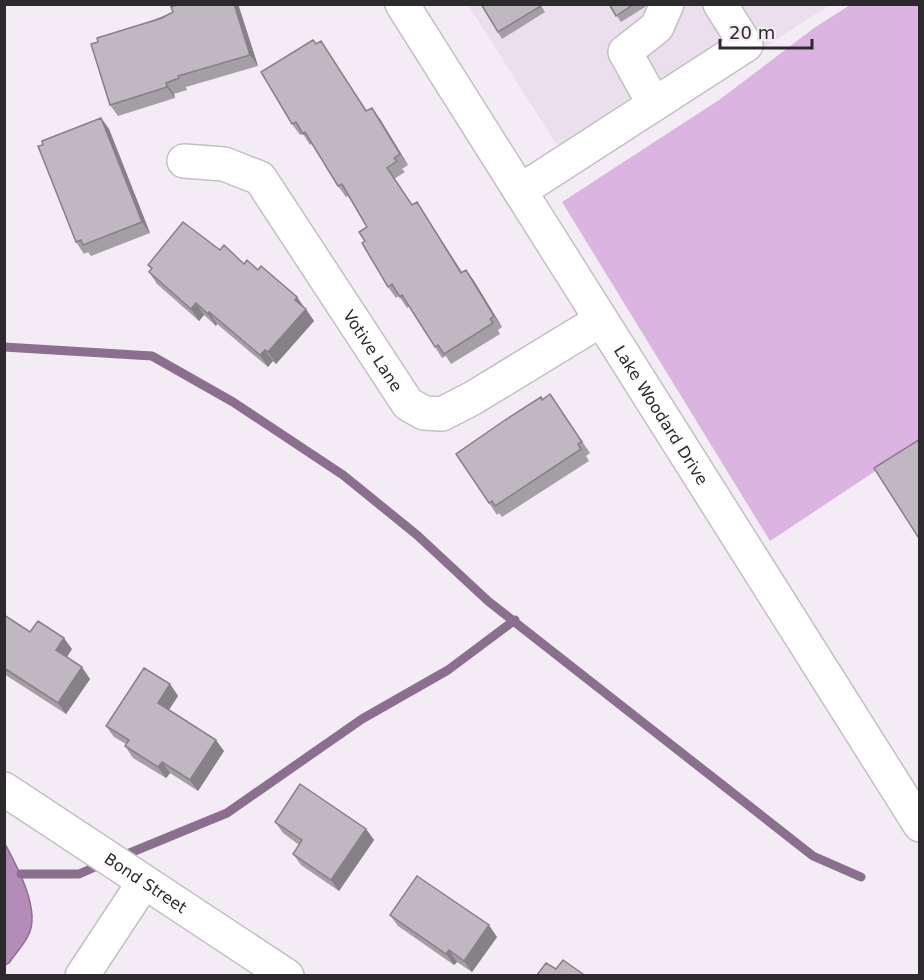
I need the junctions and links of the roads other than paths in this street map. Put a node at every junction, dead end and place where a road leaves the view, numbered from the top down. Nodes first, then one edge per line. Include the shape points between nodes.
1 (402, 4) edge
2 (667, 4) edge
3 (720, 4) edge
4 (654, 104) junction
5 (184, 161) dead end
6 (520, 191) junction
7 (602, 320) junction
8 (4, 789) edge
9 (920, 825) edge
10 (144, 882) junction
11 (82, 975) edge
12 (287, 975) edge

1 - 6 street, Lake Woodard Drive
2 - 4 street via 657,27 625,52
3 - 4 street via 746,45
4 - 6 street
5 - 7 street, Votive Lane via 224,164 260,178 408,404 424,413 442,414 473,398
6 - 7 street, Lake Woodard Drive
7 - 9 street, Lake Woodard Drive
8 - 10 street, Bond Street
10 - 11 street
10 - 12 street, Bond Street

